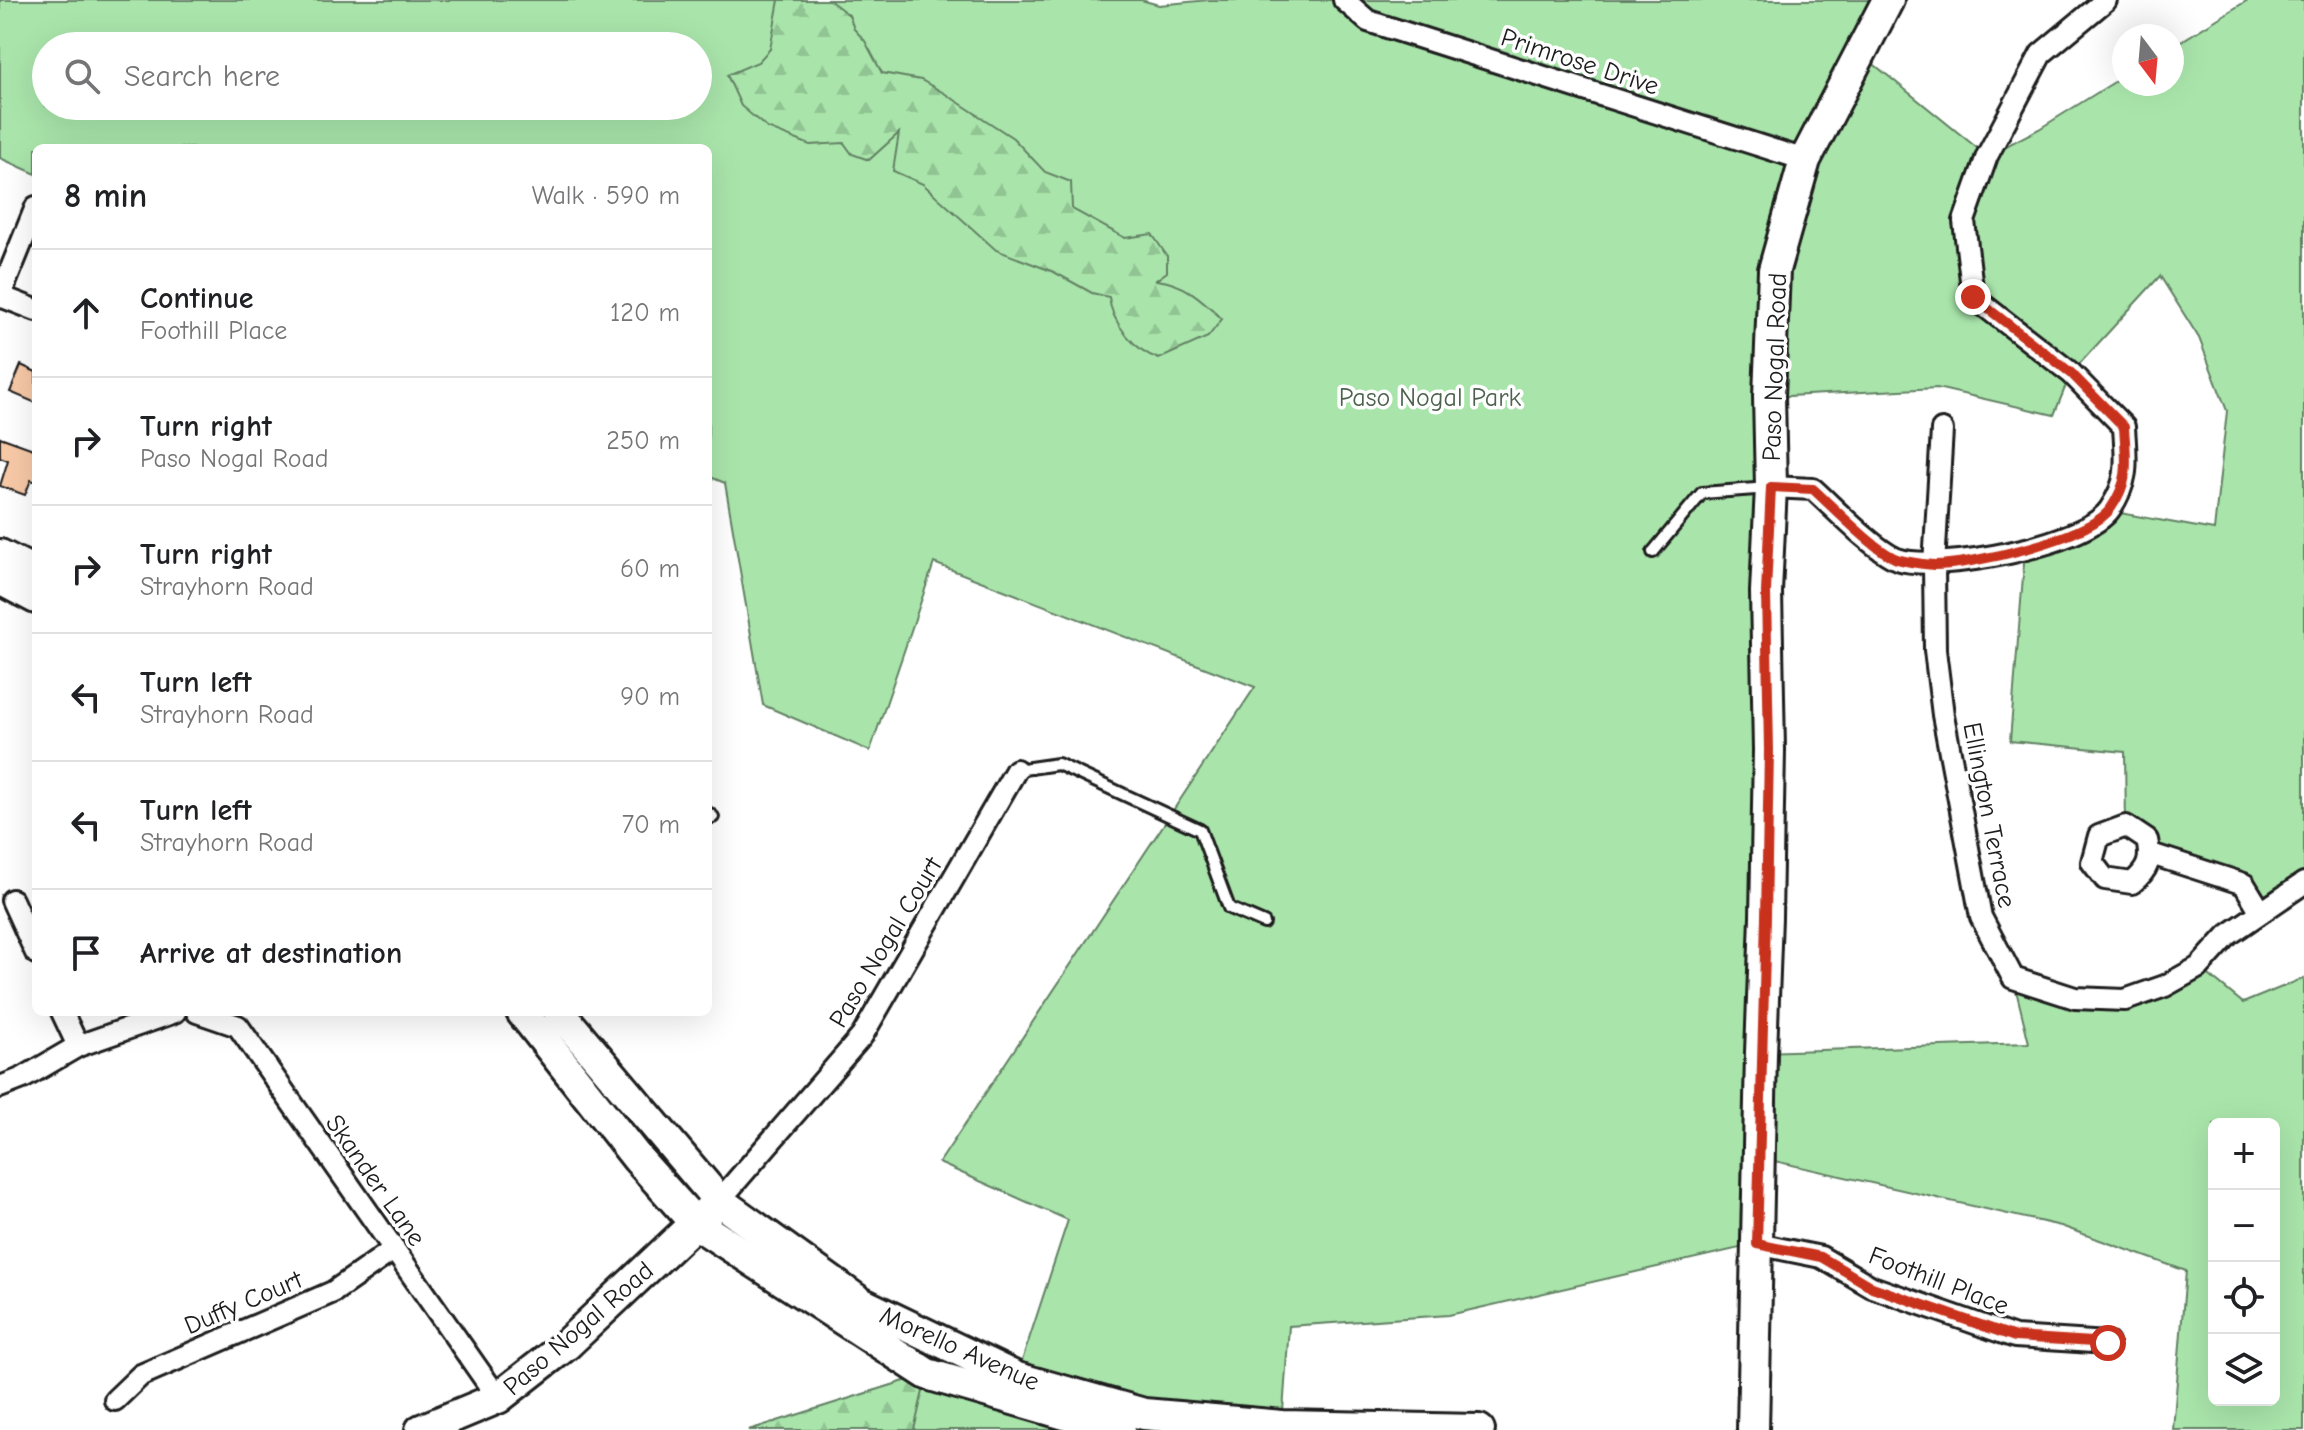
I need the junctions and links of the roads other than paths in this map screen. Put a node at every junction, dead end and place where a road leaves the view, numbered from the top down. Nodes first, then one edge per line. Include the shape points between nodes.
1 (1344, 0) edge
2 (1888, 0) edge
3 (2106, 0) edge
4 (1805, 160) junction
5 (32, 217) edge
6 (0, 296) edge
7 (32, 308) edge
8 (1942, 430) dead end
9 (1771, 487) junction
10 (1653, 552) dead end
11 (0, 555) edge
12 (1934, 565) junction
13 (32, 571) edge
14 (0, 579) edge
15 (32, 596) edge
16 (1016, 770) joint
17 (2151, 854) dead end
18 (2304, 883) edge
19 (12, 900) dead end
20 (2261, 912) junction
21 (1264, 923) dead end
22 (32, 944) edge
23 (64, 1016) edge
24 (164, 1016) edge
25 (209, 1016) edge
26 (525, 1016) edge
27 (562, 1016) edge
28 (78, 1046) junction
29 (0, 1087) edge
30 (719, 1201) junction
31 (695, 1223) junction
32 (1757, 1244) junction
33 (393, 1250) junction
34 (2108, 1343) dead end
35 (498, 1398) junction
36 (115, 1400) dead end
37 (421, 1430) edge
38 (1120, 1430) edge
39 (1479, 1430) edge
40 (1753, 1430) edge

1 - 4 street, Primrose Drive via 1368,21
2 - 4 street, Paso Nogal Road
3 - 12 street via 2041,54 1987,156 1964,221 1973,297 2071,373 2124,427 2127,474 2109,511 2084,528 2025,551
4 - 9 street, Paso Nogal Road via 1774,270
5 - 6 street
6 - 7 street
8 - 12 street, Ellington Terrace
9 - 10 lane via 1702,493
9 - 12 street via 1813,489 1896,558
9 - 32 street, Paso Nogal Road
11 - 13 street
12 - 20 street, Ellington Terrace via 1935,650 1943,715 1981,917 2013,978 2075,998 2125,1000 2199,967 2228,935
14 - 15 street
16 - 21 lane via 1058,764 1200,830 1229,908
16 - 30 street, Paso Nogal Court via 862,1036
17 - 20 street via 2244,884
18 - 20 street, Ellington Terrace
19 - 22 street
23 - 28 street
24 - 28 street
25 - 33 street, Skander Lane via 238,1026
26 - 31 street, Morello Avenue
27 - 30 street, Morello Avenue
28 - 29 street
30 - 31 street, Paso Nogal Road
30 - 39 street, Morello Avenue via 861,1303 1017,1378 1144,1414 1282,1426
31 - 35 street, Paso Nogal Road via 566,1345
31 - 38 street, Morello Avenue via 927,1374
32 - 34 street, Foothill Place via 1821,1257 1872,1287 2015,1337
32 - 40 street, Paso Nogal Road
33 - 35 street, Skander Lane
33 - 36 street, Duffy Court via 333,1292 141,1375
35 - 37 street, Paso Nogal Road

